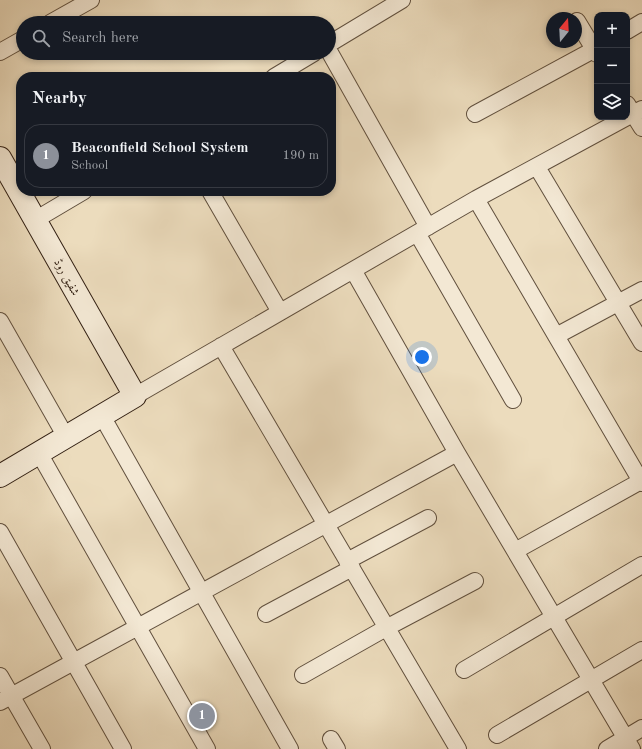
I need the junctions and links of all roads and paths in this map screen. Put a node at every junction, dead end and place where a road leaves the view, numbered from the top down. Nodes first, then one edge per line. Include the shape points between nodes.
1 (91, 0) edge
2 (402, 0) edge
3 (62, 16) edge
4 (642, 22) edge
5 (582, 28) edge
6 (630, 29) edge
7 (336, 40) edge
8 (16, 42) edge
9 (594, 48) edge
10 (0, 52) edge
11 (594, 52) edge
12 (302, 60) edge
13 (334, 60) edge
14 (282, 72) edge
15 (634, 109) edge
16 (475, 114) dead end
17 (642, 128) edge
18 (0, 158) edge
19 (537, 167) junction
20 (16, 186) edge
21 (21, 196) edge
22 (76, 196) edge
23 (213, 196) edge
24 (476, 199) junction
25 (35, 220) junction
26 (423, 230) junction
27 (353, 270) junction
28 (642, 290) edge
29 (618, 303) junction
30 (280, 312) junction
31 (0, 321) edge
32 (556, 336) junction
33 (642, 343) edge
34 (221, 346) junction
35 (135, 396) junction
36 (513, 400) dead end
37 (102, 416) junction
38 (66, 437) junction
39 (39, 453) junction
40 (457, 453) junction
41 (1, 474) edge
42 (642, 482) edge
43 (428, 518) dead end
44 (326, 524) junction
45 (0, 532) edge
46 (515, 551) junction
47 (350, 564) junction
48 (642, 565) edge
49 (475, 581) dead end
50 (201, 592) junction
51 (266, 614) dead end
52 (554, 617) junction
53 (138, 627) junction
54 (386, 628) junction
55 (642, 650) edge
56 (74, 662) junction
57 (464, 670) dead end
58 (303, 675) dead end
59 (0, 676) edge
60 (591, 679) junction
61 (6, 699) edge
62 (642, 728) edge
63 (497, 735) dead end
64 (629, 743) edge
65 (42, 749) edge
66 (123, 749) edge
67 (207, 749) edge
68 (290, 749) edge
69 (458, 749) edge
70 (607, 749) edge

1 - 3 street
2 - 7 street
4 - 6 street
5 - 9 street
8 - 10 street
11 - 16 street
12 - 14 street
13 - 26 street
15 - 17 street
15 - 19 street
18 - 20 street, شفیق روڈ
19 - 24 street
19 - 29 street
21 - 25 street, شفیق روڈ
22 - 25 street
23 - 30 street
24 - 26 street
24 - 32 street
25 - 35 street, شفیق روڈ
26 - 27 street
26 - 36 street
27 - 30 street
27 - 40 street
28 - 29 street
29 - 32 street
29 - 33 street
30 - 34 street
31 - 38 street
32 - 42 street
34 - 35 street
34 - 44 street
35 - 37 street
37 - 38 street
37 - 50 street
38 - 39 street
39 - 41 street
39 - 53 street
40 - 44 street
40 - 46 street
42 - 46 street
43 - 47 street
44 - 47 street
44 - 50 street
45 - 56 street
46 - 52 street
47 - 51 street
47 - 54 street
48 - 52 street
49 - 54 street
50 - 53 street
50 - 68 street
52 - 57 street
52 - 60 street
53 - 56 street
53 - 67 street
54 - 58 street
54 - 69 street
55 - 60 street
56 - 61 street
56 - 66 street
59 - 61 street
60 - 63 street
60 - 64 street
61 - 65 street
62 - 64 street
64 - 70 street

